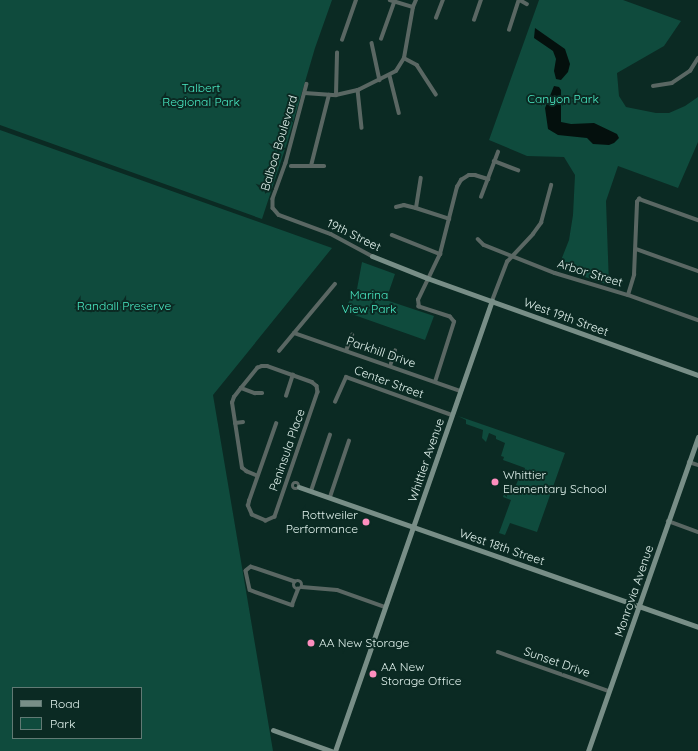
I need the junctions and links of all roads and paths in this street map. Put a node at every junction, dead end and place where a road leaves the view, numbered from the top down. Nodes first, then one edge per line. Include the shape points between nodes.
1 (356, 0) edge
2 (393, 0) edge
3 (416, 0) edge
4 (443, 0) edge
5 (481, 0) edge
6 (520, 0) edge
7 (527, 4) dead end
8 (413, 7) junction
9 (436, 18) dead end
10 (474, 20) dead end
11 (509, 30) dead end
12 (381, 39) dead end
13 (342, 40) dead end
14 (372, 43) dead end
15 (337, 53) dead end
16 (404, 58) junction
17 (698, 58) edge
18 (390, 76) junction
19 (380, 80) junction
20 (307, 84) dead end
21 (653, 86) dead end
22 (358, 90) junction
23 (305, 93) junction
24 (436, 94) dead end
25 (336, 95) junction
26 (329, 96) junction
27 (399, 113) dead end
28 (362, 128) dead end
29 (498, 152) dead end
30 (494, 161) junction
31 (291, 166) dead end
32 (312, 166) junction
33 (324, 166) dead end
34 (518, 170) dead end
35 (421, 178) dead end
36 (488, 179) junction
37 (551, 185) dead end
38 (481, 197) dead end
39 (396, 207) dead end
40 (273, 208) joint
41 (416, 208) junction
42 (449, 219) junction
43 (698, 220) edge
44 (392, 235) dead end
45 (478, 239) dead end
46 (636, 249) junction
47 (440, 254) junction
48 (512, 255) junction
49 (372, 256) joint
50 (698, 271) edge
51 (427, 278) junction
52 (335, 284) dead end
53 (628, 295) junction
54 (492, 301) junction
55 (698, 320) edge
56 (294, 333) junction
57 (352, 335) dead end
58 (279, 351) dead end
59 (346, 351) junction
60 (395, 351) dead end
61 (390, 366) junction
62 (293, 375) junction
63 (698, 375) edge
64 (435, 382) junction
65 (241, 388) junction
66 (461, 391) junction
67 (262, 393) dead end
68 (286, 396) dead end
69 (335, 402) dead end
70 (452, 415) junction
71 (243, 422) dead end
72 (235, 423) junction
73 (276, 424) dead end
74 (330, 435) dead end
75 (698, 437) edge
76 (349, 441) dead end
77 (689, 462) junction
78 (698, 465) edge
79 (257, 476) junction
80 (288, 479) junction
81 (285, 486) junction
82 (296, 486) junction
83 (311, 491) junction
84 (330, 498) junction
85 (668, 521) junction
86 (413, 526) junction
87 (698, 532) edge
88 (294, 582) junction
89 (302, 587) junction
90 (298, 589) junction
91 (385, 606) junction
92 (638, 606) junction
93 (698, 627) edge
94 (498, 652) dead end
95 (609, 691) junction
96 (273, 730) dead end
97 (331, 751) edge
98 (335, 751) edge
99 (588, 751) edge

1 - 13 street
2 - 8 street
2 - 12 street
3 - 8 street
4 - 9 street
5 - 10 street
6 - 7 street
6 - 11 street
8 - 16 street
14 - 19 street
15 - 25 street
16 - 18 street via 400,68
16 - 24 street via 417,65
17 - 21 street via 690,71 672,83
18 - 19 street
18 - 27 street
19 - 22 street
20 - 23 street, Balboa Boulevard
22 - 25 street
22 - 28 street
23 - 26 street
23 - 40 street, Balboa Boulevard via 286,163 274,194
25 - 26 street
26 - 32 street
29 - 30 street
30 - 34 street
30 - 36 street
31 - 32 street
32 - 33 street
35 - 41 street
36 - 38 street
36 - 42 street via 469,175 461,180
37 - 48 street, Whittier Avenue via 541,223
39 - 41 street
40 - 49 street, 19th Street via 279,215 331,234
41 - 42 street
42 - 47 street
43 - 46 street via 641,200 636,202
44 - 47 street
45 - 48 street, Arbor Street via 484,245
46 - 50 street
46 - 53 street via 634,275
47 - 51 street
48 - 53 street, Arbor Street via 555,273
48 - 54 street, Whittier Avenue via 503,270
49 - 51 street, 19th Street
51 - 54 street, West 19th Street
51 - 64 street via 418,300 420,307 450,317 454,322
52 - 56 street
53 - 55 street, Arbor Street
54 - 63 street, West 19th Street
54 - 66 street, Whittier Avenue
56 - 58 street
56 - 59 street, Parkhill Drive
57 - 59 street
59 - 61 street, Parkhill Drive
60 - 61 street
61 - 64 street, Parkhill Drive
62 - 65 street via 262,366 257,368
62 - 68 street
62 - 80 street, Peninsula Place via 312,382 317,386 318,392
64 - 66 street, Parkhill Drive
65 - 67 street
65 - 72 street via 232,400
66 - 70 street, Whittier Avenue
69 - 70 street, Center Street via 346,377
70 - 86 street, Whittier Avenue
71 - 72 street
72 - 79 street via 242,468
73 - 79 street
74 - 83 street
75 - 77 street, Monrovia Avenue
76 - 84 street
77 - 78 street
77 - 85 street, Monrovia Avenue
79 - 81 street, Peninsula Place via 249,501 250,511 260,520 272,520
80 - 81 street, Peninsula Place
80 - 82 street, West 18th Street
81 - 82 street, West 18th Street
82 - 83 street, West 18th Street
83 - 84 street, West 18th Street
84 - 86 street, West 18th Street
85 - 87 street
85 - 92 street, Monrovia Avenue
86 - 91 street, Whittier Avenue
86 - 92 street, West 18th Street
88 - 89 street via 300,582
88 - 90 street via 294,587
88 - 90 street via 251,567 246,571 250,590 292,605
89 - 90 street
89 - 91 street via 337,590
91 - 98 street, Whittier Avenue
92 - 93 street, West 18th Street
92 - 95 street, Monrovia Avenue
94 - 95 street, Sunset Drive
95 - 99 street, Monrovia Avenue
96 - 97 street

